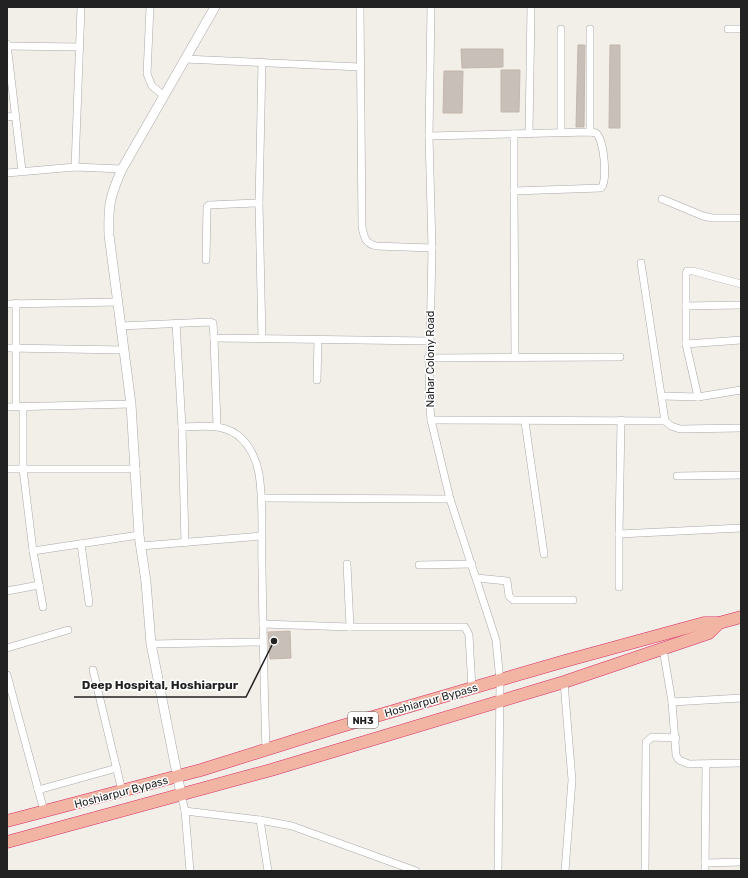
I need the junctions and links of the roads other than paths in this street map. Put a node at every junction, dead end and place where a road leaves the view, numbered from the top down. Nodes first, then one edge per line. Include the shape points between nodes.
1 (82, 7) edge
2 (150, 7) edge
3 (215, 7) edge
4 (360, 7) edge
5 (431, 7) edge
6 (530, 7) edge
7 (561, 29) dead end
8 (590, 29) dead end
9 (728, 29) dead end
10 (741, 29) edge
11 (7, 45) edge
12 (80, 47) junction
13 (185, 60) junction
14 (262, 62) junction
15 (360, 67) junction
16 (163, 96) junction
17 (16, 116) junction
18 (7, 117) edge
19 (560, 132) junction
20 (590, 132) junction
21 (514, 134) junction
22 (529, 134) junction
23 (429, 136) junction
24 (75, 167) junction
25 (122, 169) junction
26 (22, 171) junction
27 (7, 173) edge
28 (514, 191) junction
29 (662, 199) dead end
30 (259, 203) junction
31 (741, 218) edge
32 (432, 248) junction
33 (206, 260) dead end
34 (641, 263) dead end
35 (741, 284) edge
36 (118, 302) junction
37 (7, 304) edge
38 (16, 304) junction
39 (741, 305) edge
40 (686, 306) junction
41 (176, 323) junction
42 (121, 326) junction
43 (214, 338) junction
44 (262, 339) junction
45 (318, 340) junction
46 (741, 340) edge
47 (429, 341) junction
48 (686, 344) junction
49 (7, 348) edge
50 (16, 348) junction
51 (124, 350) junction
52 (515, 357) junction
53 (620, 357) dead end
54 (428, 358) junction
55 (317, 380) dead end
56 (741, 390) edge
57 (662, 396) junction
58 (698, 397) junction
59 (131, 404) junction
60 (19, 406) junction
61 (7, 407) edge
62 (431, 420) junction
63 (621, 420) junction
64 (665, 420) junction
65 (525, 422) junction
66 (217, 426) junction
67 (182, 427) junction
68 (741, 428) edge
69 (7, 469) edge
70 (23, 469) junction
71 (136, 469) junction
72 (741, 475) edge
73 (677, 476) dead end
74 (262, 498) junction
75 (450, 499) junction
76 (741, 528) edge
77 (619, 534) junction
78 (139, 535) junction
79 (261, 536) junction
80 (185, 543) junction
81 (81, 544) junction
82 (141, 546) junction
83 (33, 550) junction
84 (544, 554) dead end
85 (347, 564) dead end
86 (472, 564) junction
87 (419, 565) dead end
88 (477, 578) junction
89 (39, 584) junction
90 (619, 587) dead end
91 (7, 591) edge
92 (573, 600) dead end
93 (89, 603) dead end
94 (43, 607) dead end
95 (741, 617) edge
96 (719, 623) junction
97 (262, 624) junction
98 (350, 627) junction
99 (68, 630) dead end
100 (262, 642) junction
101 (151, 644) junction
102 (7, 648) edge
103 (663, 649) junction
104 (93, 670) dead end
105 (7, 675) edge
106 (500, 681) junction
107 (564, 682) junction
108 (472, 689) junction
109 (741, 698) edge
110 (499, 701) junction
111 (672, 702) junction
112 (676, 738) junction
113 (266, 749) junction
114 (741, 763) edge
115 (706, 765) junction
116 (117, 768) junction
117 (176, 777) junction
118 (38, 790) junction
119 (122, 791) junction
120 (180, 794) junction
121 (44, 811) junction
122 (185, 811) junction
123 (260, 820) junction
124 (7, 821) edge
125 (7, 842) edge
126 (741, 862) edge
127 (705, 863) junction
128 (190, 871) edge
129 (268, 871) edge
130 (416, 871) edge
131 (498, 871) edge
132 (565, 871) edge
133 (644, 871) edge
134 (705, 871) edge

1 - 12 street
2 - 16 street via 147,74 152,86
3 - 13 street
4 - 15 street
5 - 23 street, Nahar Colony Road
6 - 22 street
7 - 19 street
8 - 20 street
9 - 10 street
11 - 12 street
11 - 17 street
12 - 24 street
13 - 14 street
13 - 16 street
14 - 15 street
14 - 30 street
15 - 32 street via 364,239 376,246
16 - 25 street
17 - 18 street
17 - 26 street
19 - 20 street
19 - 22 street
20 - 28 street via 602,138 605,180 601,188
21 - 22 street
21 - 23 street
21 - 28 street
23 - 32 street, Nahar Colony Road
24 - 25 street
24 - 26 street
25 - 36 street via 111,192 108,211
26 - 27 street
28 - 52 street
29 - 31 street via 703,216
30 - 33 street via 207,207
30 - 44 street
32 - 47 street, Nahar Colony Road
34 - 57 street
35 - 40 street via 687,271
36 - 38 street
36 - 42 street
37 - 38 street
38 - 50 street
39 - 40 street
40 - 48 street
41 - 42 street
41 - 43 street via 211,322 214,326
41 - 67 street
42 - 51 street
43 - 44 street
43 - 66 street
44 - 45 street
45 - 47 street
45 - 55 street
46 - 48 street
47 - 54 street, Nahar Colony Road
48 - 58 street
49 - 50 street
50 - 51 street
50 - 60 street
51 - 59 street
52 - 53 street
52 - 54 street
54 - 62 street, Nahar Colony Road
56 - 58 street
57 - 58 street
57 - 64 street
59 - 60 street
59 - 71 street
60 - 61 street
60 - 70 street
62 - 65 street
62 - 75 street, Nahar Colony Road
63 - 64 street
63 - 65 street
63 - 77 street
64 - 68 street via 671,426 680,429
65 - 84 street
66 - 67 street
66 - 74 street via 232,432 243,440 250,450 259,474
67 - 80 street
69 - 70 street
70 - 71 street
70 - 83 street
71 - 78 street
72 - 73 street
74 - 75 street
74 - 79 street
75 - 86 street, Nahar Colony Road
76 - 77 street
77 - 90 street
78 - 81 street
78 - 82 street
79 - 80 street
79 - 97 street
80 - 82 street
81 - 83 street
81 - 93 street
82 - 101 street
83 - 89 street
85 - 98 street
86 - 87 street
86 - 88 street, Nahar Colony Road
88 - 92 street via 507,581 509,596 514,600
88 - 106 street, Nahar Colony Road via 494,630
89 - 91 street
89 - 94 street
95 - 96 highway, Hoshiarpur Bypass / NH3
96 - 103 highway, NH3 via 709,633
96 - 106 highway, Hoshiarpur Bypass / NH3 via 704,623
97 - 98 street
97 - 100 street
98 - 108 street via 465,627 469,635
99 - 102 street
100 - 101 street
100 - 113 street
101 - 117 street
103 - 107 highway, NH3
103 - 111 street
104 - 116 street
105 - 118 street
106 - 108 highway, Hoshiarpur Bypass / NH3
106 - 110 street, Nahar Colony Road
107 - 110 highway, NH3
107 - 132 street via 572,780
108 - 113 highway, Hoshiarpur Bypass / NH3
109 - 111 street
110 - 120 highway, NH3 via 271,770
110 - 131 street, Nahar Colony Road
111 - 112 street
112 - 115 street via 676,755 679,760 689,764
112 - 133 street via 652,737 646,742
113 - 117 highway, Hoshiarpur Bypass / NH3
114 - 115 street
115 - 127 street
116 - 118 street
116 - 119 street
117 - 119 highway, Hoshiarpur Bypass / NH3
117 - 120 street
118 - 121 street
119 - 121 highway, Hoshiarpur Bypass / NH3
120 - 122 street
120 - 125 highway, NH3
121 - 124 highway, Hoshiarpur Bypass / NH3
122 - 123 street
122 - 128 street
123 - 129 street
123 - 130 street via 311,832
126 - 127 street
127 - 134 street

